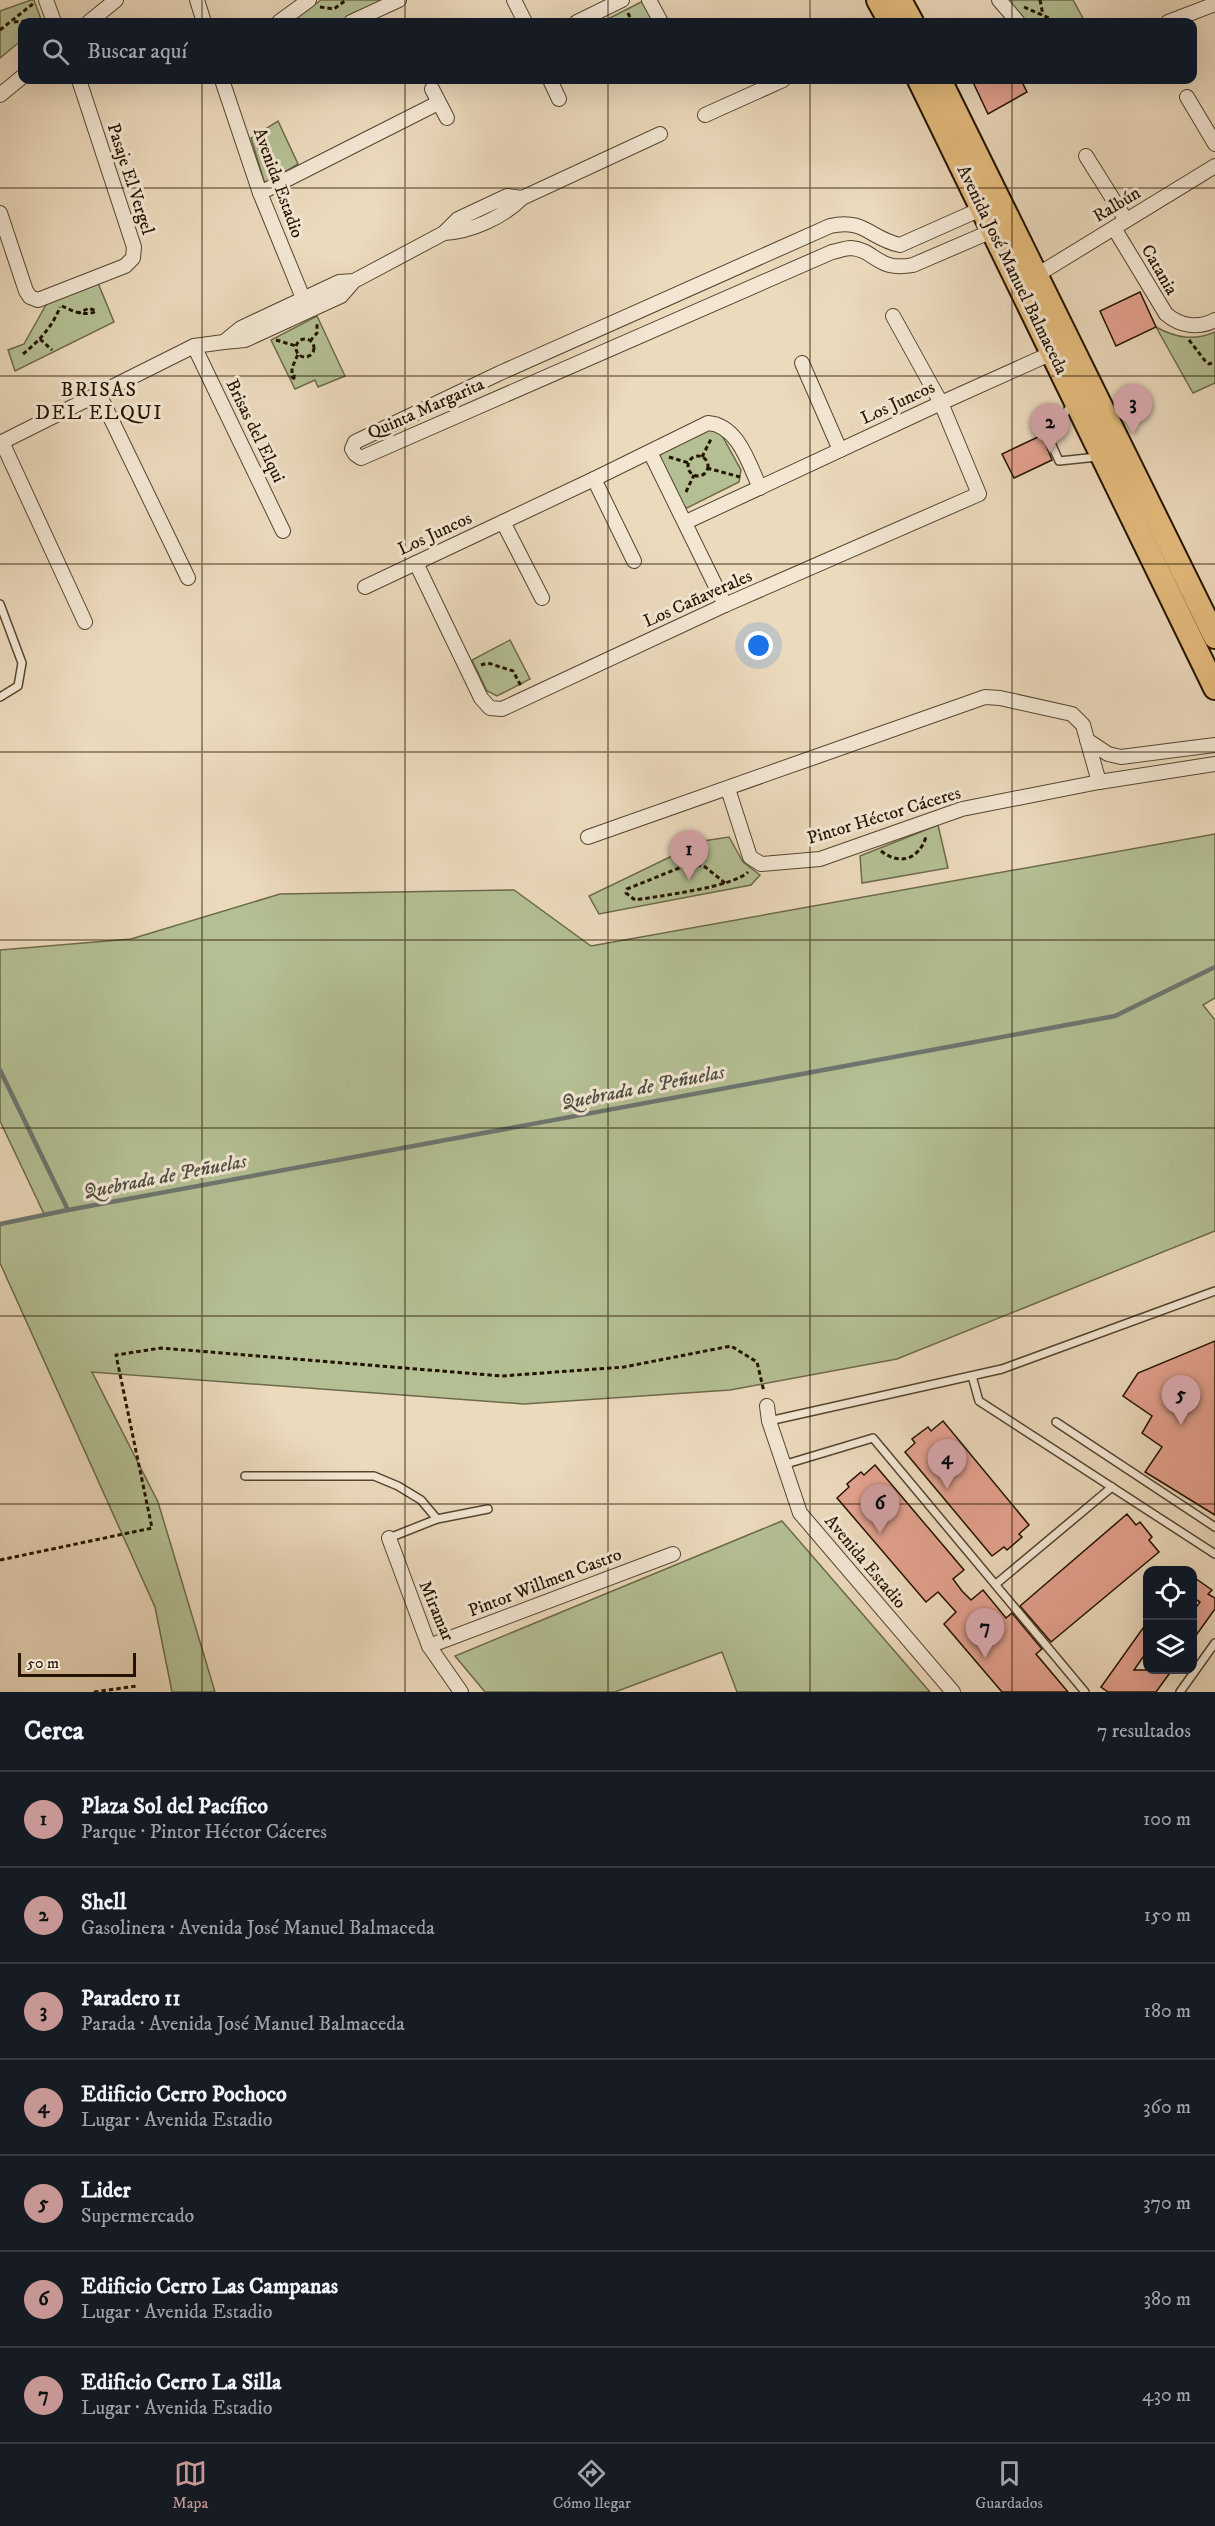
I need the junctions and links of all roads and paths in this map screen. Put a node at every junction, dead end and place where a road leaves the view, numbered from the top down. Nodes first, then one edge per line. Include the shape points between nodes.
1 (37, 0) edge
2 (46, 0) edge
3 (116, 0) edge
4 (197, 0) edge
5 (346, 0) edge
6 (399, 0) edge
7 (514, 0) edge
8 (622, 0) edge
9 (649, 0) edge
10 (878, 0) edge
11 (900, 0) edge
12 (999, 0) edge
13 (1040, 0) edge
14 (1018, 4) dead end
15 (1215, 4) edge
16 (311, 6) edge
17 (1043, 15) junction
18 (48, 18) edge
19 (94, 18) edge
20 (203, 18) edge
21 (287, 18) edge
22 (360, 18) edge
23 (523, 18) edge
24 (585, 18) edge
25 (659, 18) edge
26 (888, 18) edge
27 (910, 18) edge
28 (1015, 18) edge
29 (1049, 18) edge
30 (1178, 18) edge
31 (12, 22) junction
32 (18, 22) edge
33 (0, 30) edge
34 (18, 80) edge
35 (80, 84) edge
36 (226, 84) edge
37 (552, 84) edge
38 (774, 84) edge
39 (921, 84) edge
40 (942, 84) edge
41 (432, 89) dead end
42 (0, 95) edge
43 (1187, 97) dead end
44 (559, 99) dead end
45 (438, 103) junction
46 (705, 115) dead end
47 (447, 118) dead end
48 (660, 134) dead end
49 (1215, 144) edge
50 (1086, 156) dead end
51 (1215, 166) edge
52 (260, 193) junction
53 (981, 209) junction
54 (0, 213) edge
55 (1120, 224) junction
56 (992, 231) junction
57 (769, 253) junction
58 (778, 275) junction
59 (1037, 275) junction
60 (354, 281) junction
61 (303, 298) junction
62 (60, 299) junction
63 (79, 313) dead end
64 (627, 316) junction
65 (893, 316) dead end
66 (1215, 320) edge
67 (1179, 323) junction
68 (636, 338) junction
69 (40, 339) junction
70 (224, 342) junction
71 (194, 346) junction
72 (52, 350) dead end
73 (23, 354) dead end
74 (298, 354) junction
75 (1052, 354) junction
76 (1215, 362) edge
77 (802, 363) dead end
78 (500, 372) junction
79 (294, 379) dead end
80 (508, 393) junction
81 (99, 394) junction
82 (1076, 399) junction
83 (941, 403) junction
84 (718, 424) junction
85 (1, 443) edge
86 (840, 450) junction
87 (650, 452) junction
88 (702, 457) junction
89 (1103, 457) junction
90 (707, 468) junction
91 (594, 479) junction
92 (758, 485) junction
93 (503, 522) junction
94 (686, 522) junction
95 (283, 531) dead end
96 (634, 561) dead end
97 (416, 563) junction
98 (188, 578) dead end
99 (365, 587) dead end
100 (542, 598) dead end
101 (0, 604) edge
102 (725, 605) junction
103 (85, 622) dead end
104 (1215, 637) edge
105 (467, 670) junction
106 (1215, 688) edge
107 (0, 697) edge
108 (527, 697) junction
109 (1088, 740) junction
110 (1215, 745) edge
111 (1215, 764) edge
112 (1099, 782) junction
113 (728, 789) junction
114 (927, 822) junction
115 (588, 837) dead end
116 (872, 840) junction
117 (758, 862) junction
118 (725, 883) junction
119 (1215, 1291) edge
120 (972, 1376) junction
121 (767, 1406) joint
122 (769, 1421) junction
123 (1056, 1422) dead end
124 (783, 1465) junction
125 (245, 1476) dead end
126 (1112, 1487) junction
127 (488, 1509) dead end
128 (438, 1519) junction
129 (1215, 1527) edge
130 (389, 1538) joint
131 (673, 1554) dead end
132 (1215, 1554) edge
133 (0, 1560) edge
134 (996, 1584) junction
135 (1215, 1643) edge
136 (429, 1646) junction
137 (137, 1686) dead end
138 (94, 1692) edge
139 (461, 1692) edge
140 (953, 1692) edge
141 (1085, 1692) edge
142 (1180, 1692) edge

1 - 31 path
2 - 18 street
3 - 19 street
4 - 20 street
5 - 16 path via 334,9
6 - 22 street
7 - 23 street
8 - 24 street
9 - 25 street
10 - 26 main road
11 - 27 main road
12 - 28 street
13 - 17 path
14 - 17 path
15 - 30 street
16 - 21 street
17 - 29 path
31 - 32 path
31 - 33 path
34 - 42 street
35 - 62 street, Pasaje El Vergel via 134,247 133,258 125,266
36 - 52 street, Avenida Estadio
37 - 44 street
38 - 46 street
39 - 53 main road, Avenida José Manuel Balmaceda
40 - 59 main road, Avenida José Manuel Balmaceda
41 - 45 street
43 - 49 street
45 - 47 street
45 - 52 street
48 - 60 street via 522,198 507,196 458,219 444,233
50 - 55 street, Catania
51 - 55 street, Ralbún
52 - 61 street, Avenida Estadio
53 - 56 main road, Avenida José Manuel Balmaceda
53 - 57 street, Quinta Margarita via 900,245 845,223
54 - 62 street, Pasaje El Vergel via 30,297
55 - 59 street, Ralbún
55 - 67 street, Catania via 1160,308
56 - 58 street, Quinta Margarita via 913,266 885,266 860,250 849,248
56 - 75 main road, Avenida José Manuel Balmaceda
57 - 58 street
57 - 64 street, Quinta Margarita
58 - 68 street, Quinta Margarita
59 - 104 main road, Avenida José Manuel Balmaceda
60 - 61 street via 339,282
60 - 70 street via 341,296 245,340
61 - 70 street via 241,328
62 - 63 path
62 - 69 path via 56,317
64 - 68 street
64 - 78 street, Quinta Margarita
65 - 83 street
66 - 67 street via 1199,325
67 - 76 path via 1201,357 1209,364
68 - 80 street, Quinta Margarita
69 - 72 path
69 - 73 path
70 - 71 street
71 - 81 street
71 - 95 street, Brisas del Elqui
74 - 74 path via 297,343 310,340 311,354
74 - 79 path via 292,368
75 - 82 main road, Avenida José Manuel Balmaceda
75 - 83 street, Los Juncos
77 - 86 street
78 - 80 street, Quinta Margarita
78 - 80 street, Quinta Margarita via 355,442 352,448 361,458
81 - 85 street
81 - 98 street
82 - 89 main road, Avenida José Manuel Balmaceda
82 - 89 lane via 1048,436 1059,461
83 - 86 street, Los Juncos
83 - 102 street, Los Cañaverales via 979,494
84 - 87 street, Los Juncos via 708,423
84 - 88 path
84 - 92 street via 738,441
85 - 103 street
86 - 92 street, Los Juncos
87 - 91 street, Los Juncos
87 - 94 street
88 - 90 path
88 - 90 path via 691,459 690,471 701,475
89 - 106 main road, Avenida José Manuel Balmaceda
90 - 92 path
91 - 93 street, Los Juncos
91 - 96 street
92 - 94 street, Los Juncos
93 - 97 street, Los Juncos
93 - 100 street
94 - 102 street
97 - 99 street, Los Juncos
97 - 105 street, Los Cañaverales
101 - 107 lane via 22,663 18,686
102 - 108 street, Los Cañaverales
105 - 108 path via 488,663 513,671
105 - 108 street, Los Cañaverales via 490,708 502,709
109 - 110 street via 1121,758
109 - 112 street
109 - 113 street via 1083,724 1072,714 986,697
111 - 112 street, Pintor Héctor Cáceres
112 - 114 street, Pintor Héctor Cáceres via 962,809
113 - 115 street
113 - 117 street via 750,857
114 - 116 street, Pintor Héctor Cáceres
114 - 116 path via 926,839 909,859 895,860
116 - 117 street, Pintor Héctor Cáceres via 820,859
117 - 118 path via 744,876
118 - 118 path via 636,900 626,894 627,889 689,864 704,866
119 - 120 lane via 1002,1369
120 - 122 lane
120 - 126 lane via 979,1401
121 - 122 street, Avenida Estadio
121 - 133 path via 757,1362 731,1346 624,1366 502,1376 160,1348 116,1355 152,1528
122 - 124 street, Avenida Estadio
123 - 129 lane
124 - 134 lane via 873,1438
124 - 140 street, Avenida Estadio via 800,1514
125 - 128 lane via 374,1476 422,1500
126 - 132 lane
126 - 134 lane
127 - 128 lane
128 - 130 lane
130 - 136 street, Miramar
131 - 136 street, Pintor Willmen Castro
134 - 141 lane
135 - 142 lane
136 - 139 street, Miramar
137 - 138 path

